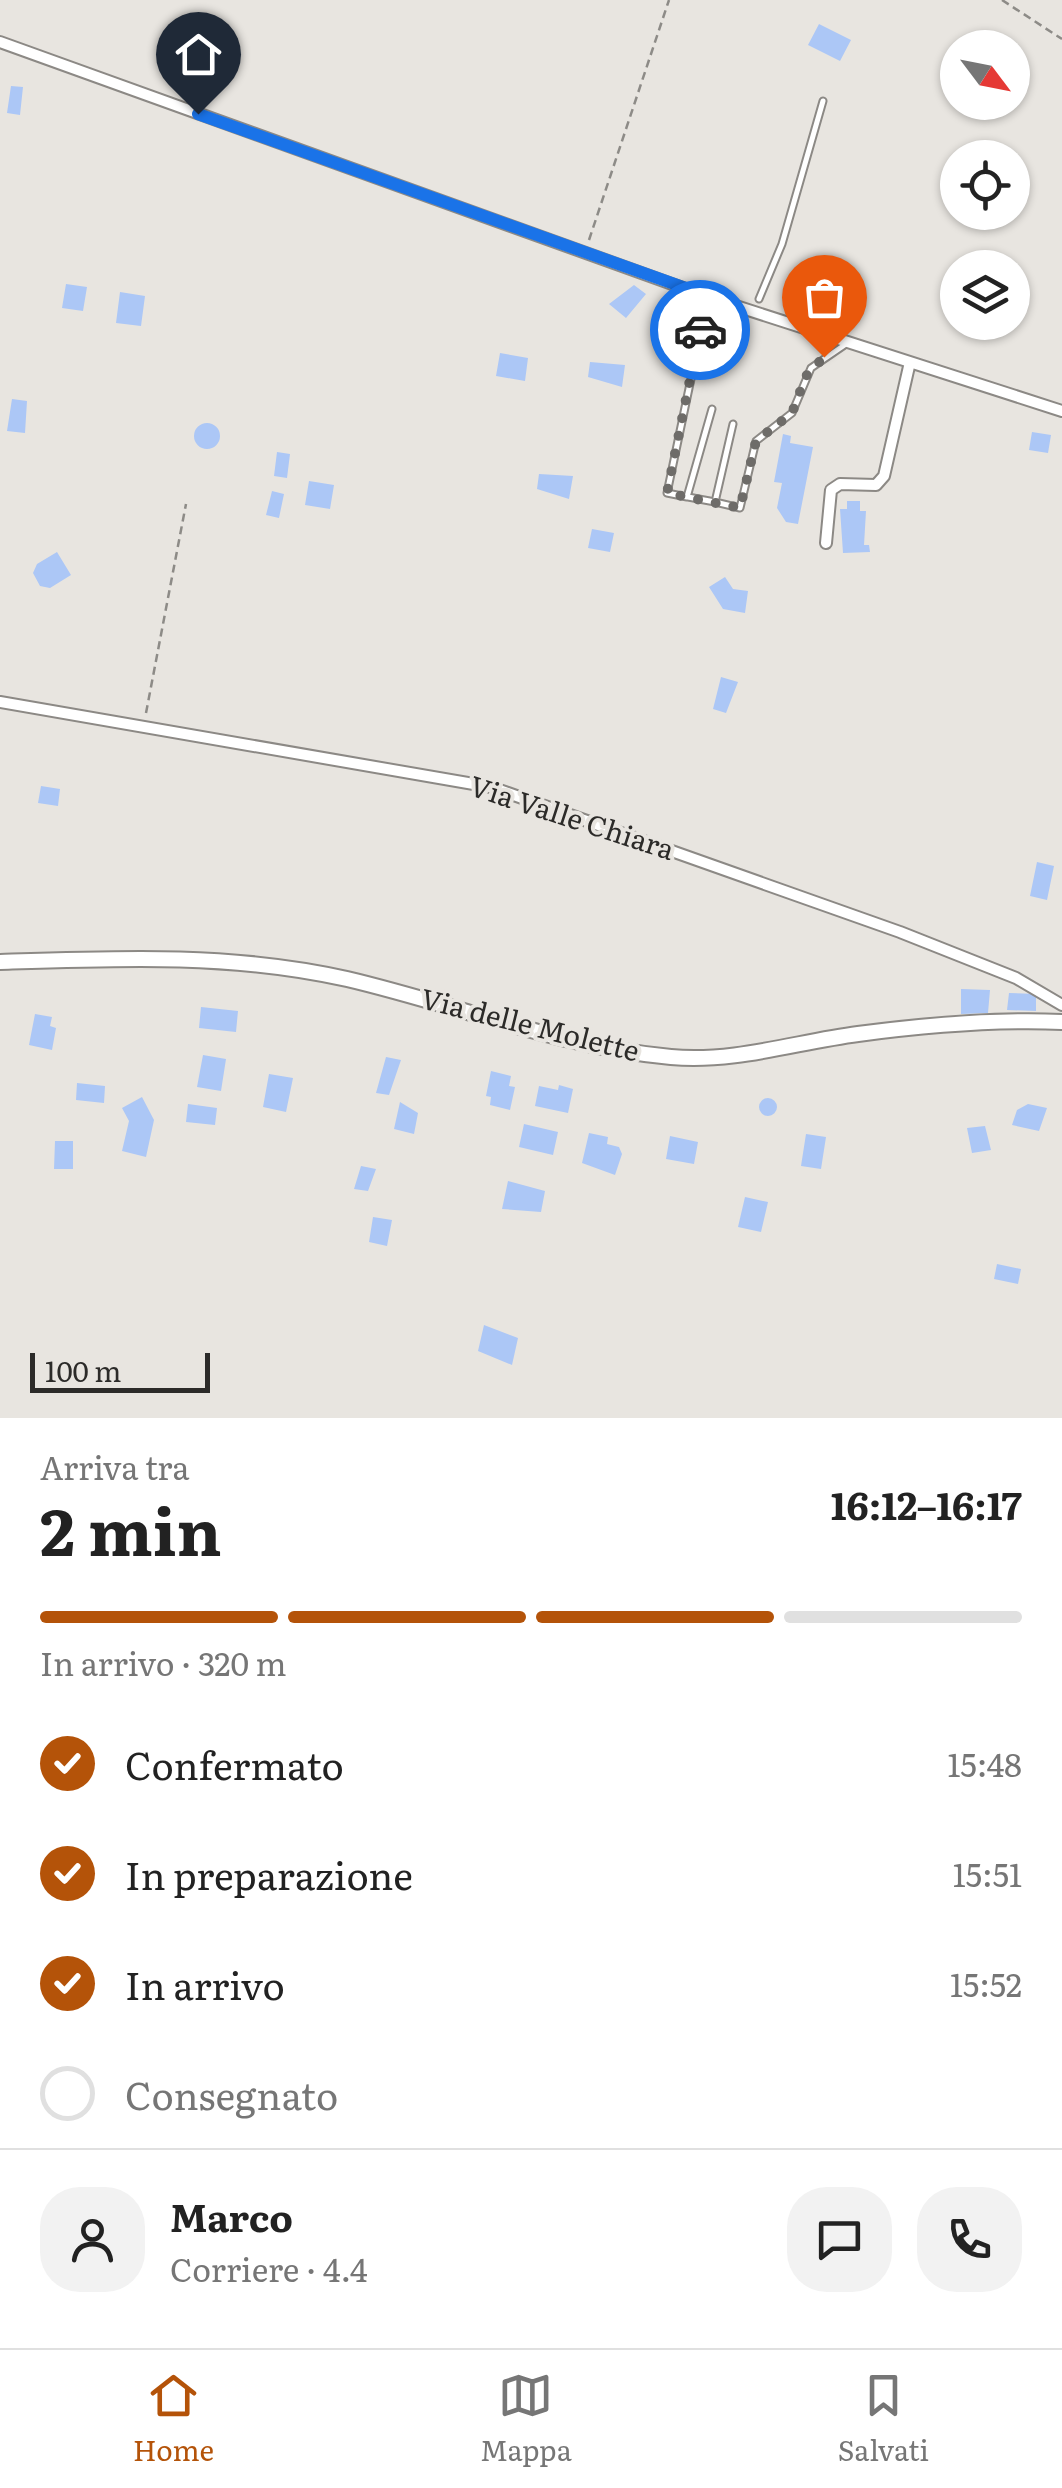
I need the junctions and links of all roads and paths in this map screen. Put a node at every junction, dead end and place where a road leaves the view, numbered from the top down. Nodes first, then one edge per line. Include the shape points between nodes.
1 (669, 0) edge
2 (1002, 0) edge
3 (1062, 38) edge
4 (0, 42) edge
5 (823, 101) dead end
6 (588, 254) junction
7 (708, 296) junction
8 (759, 298) joint
9 (754, 312) junction
10 (848, 344) junction
11 (910, 362) junction
12 (712, 409) dead end
13 (1062, 410) edge
14 (733, 424) dead end
15 (688, 497) junction
16 (715, 502) junction
17 (186, 504) dead end
18 (826, 543) dead end
19 (0, 702) edge
20 (143, 728) junction
21 (0, 962) edge
22 (1062, 1005) edge
23 (1062, 1022) edge

1 - 6 path
2 - 3 path
4 - 6 street
5 - 8 lane via 782,244
6 - 7 street
7 - 9 street
7 - 15 lane via 667,493
8 - 9 street
9 - 10 street
10 - 11 street
10 - 16 lane via 812,368 792,413 756,441 740,508
11 - 13 street
11 - 18 street via 884,476 873,486 840,484 831,490
12 - 15 lane
14 - 16 lane
15 - 16 lane
17 - 20 path
19 - 20 street, Via Valle Chiara
20 - 22 street, Via Valle Chiara via 506,792 900,932 1016,978
21 - 23 street, Via delle Molette via 136,955 232,962 345,979 674,1058 727,1057 969,1022

